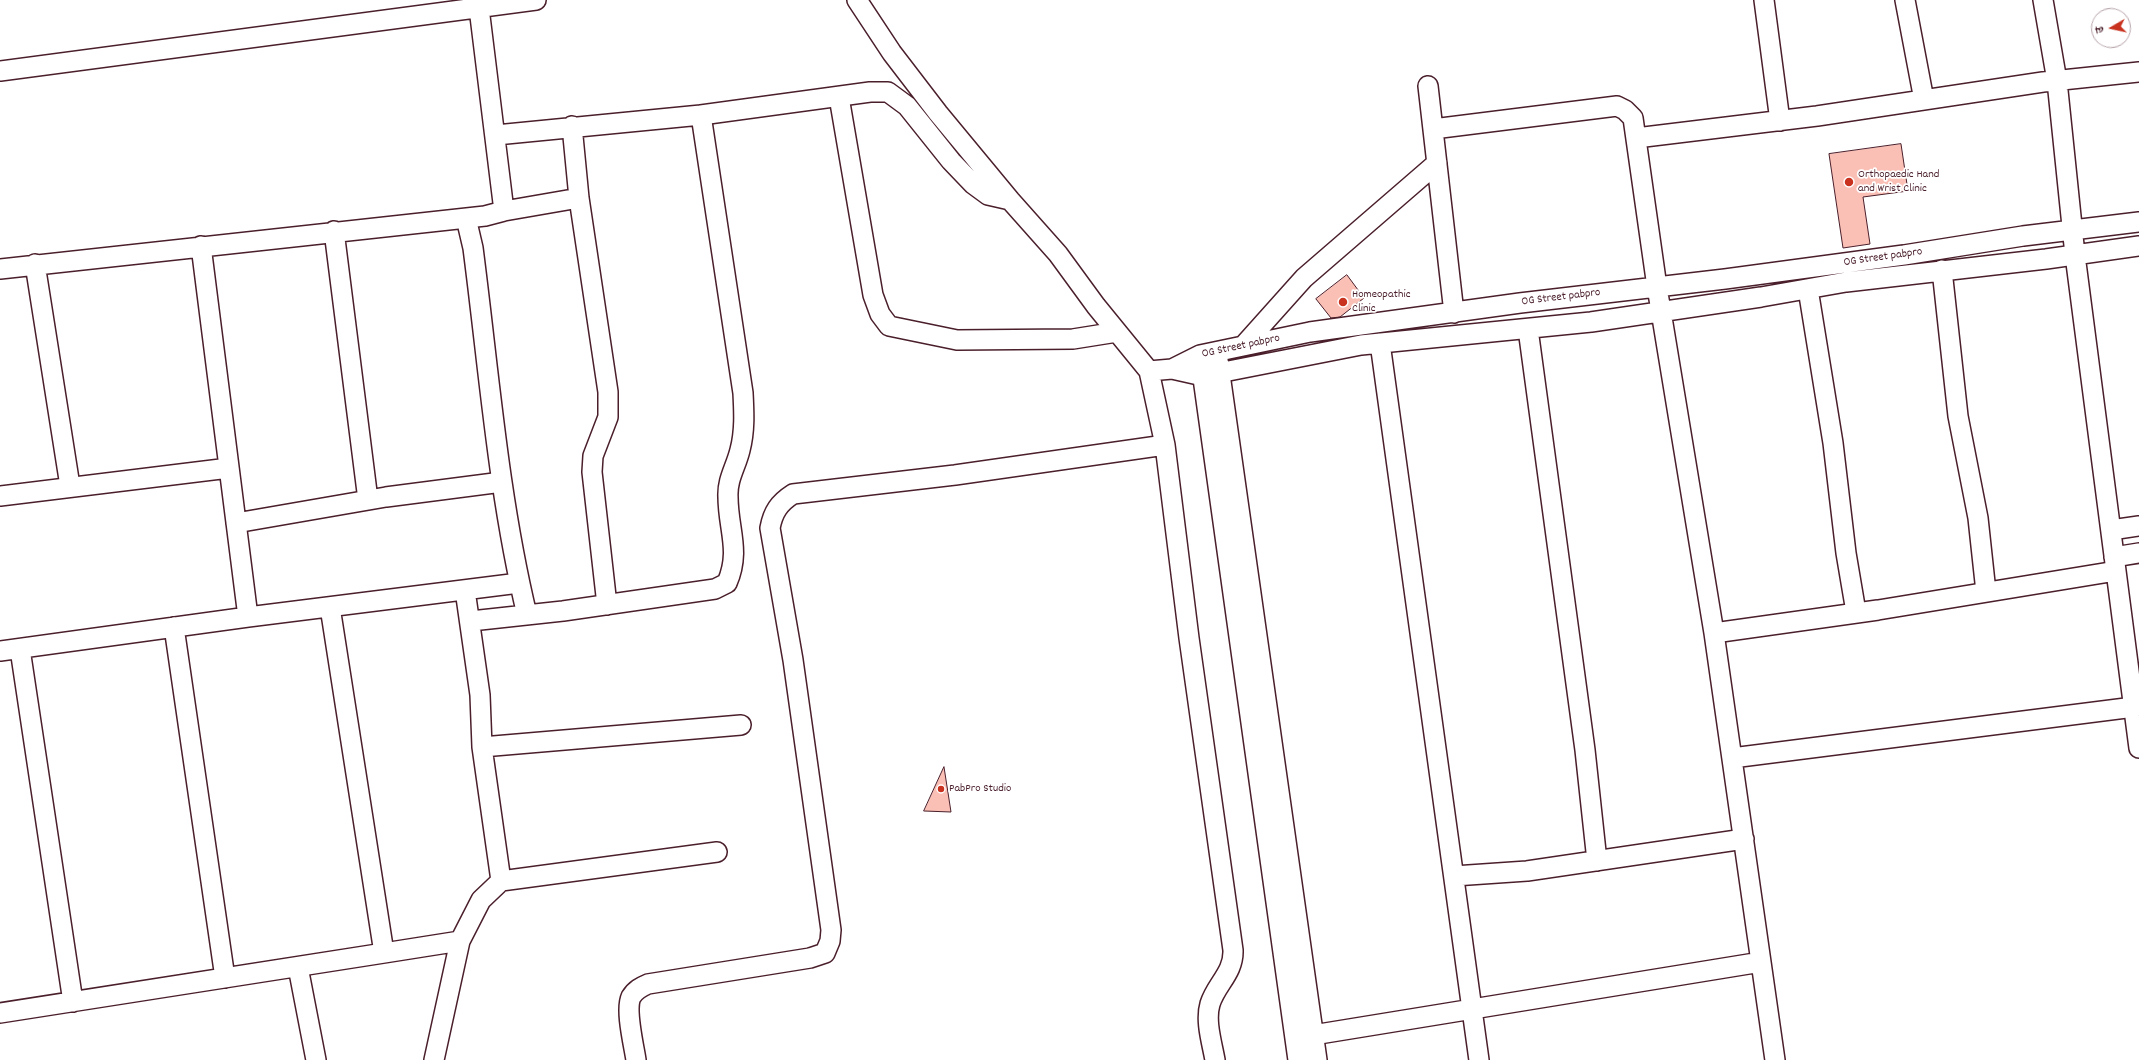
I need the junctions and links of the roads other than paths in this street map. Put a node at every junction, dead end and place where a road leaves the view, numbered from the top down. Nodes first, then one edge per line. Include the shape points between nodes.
1 (536, 0) edge
2 (857, 0) edge
3 (1764, 0) edge
4 (1905, 0) edge
5 (2043, 0) edge
6 (479, 8) junction
7 (0, 71) edge
8 (2139, 72) edge
9 (2057, 81) junction
10 (1428, 86) dead end
11 (839, 97) junction
12 (1924, 100) junction
13 (701, 115) junction
14 (1780, 121) junction
15 (572, 126) junction
16 (1433, 129) junction
17 (496, 135) junction
18 (1636, 138) junction
19 (1437, 164) junction
20 (579, 198) junction
21 (1010, 200) junction
22 (504, 211) junction
23 (466, 218) junction
24 (2139, 222) edge
25 (2072, 230) junction
26 (334, 231) junction
27 (202, 246) junction
28 (2139, 246) edge
29 (2075, 255) junction
30 (35, 264) junction
31 (0, 268) edge
32 (1942, 270) junction
33 (1657, 287) junction
34 (1808, 289) junction
35 (1662, 310) junction
36 (1454, 313) junction
37 (1528, 329) junction
38 (1117, 332) junction
39 (1380, 343) junction
40 (1244, 345) junction
41 (1208, 353) junction
42 (1172, 369) junction
43 (1149, 371) junction
44 (1211, 374) junction
45 (1165, 445) junction
46 (229, 468) junction
47 (502, 482) junction
48 (70, 486) junction
49 (0, 496) edge
50 (368, 500) junction
51 (236, 523) junction
52 (2139, 526) edge
53 (2111, 530) junction
54 (2139, 553) edge
55 (2115, 564) junction
56 (519, 583) junction
57 (465, 590) junction
58 (1986, 592) junction
59 (607, 605) junction
60 (330, 607) junction
61 (1856, 612) junction
62 (527, 615) junction
63 (248, 617) junction
64 (471, 621) junction
65 (174, 627) junction
66 (1714, 633) junction
67 (20, 648) junction
68 (0, 651) edge
69 (2135, 687) edge
70 (2134, 707) junction
71 (741, 725) dead end
72 (482, 748) junction
73 (2139, 748) edge
74 (1732, 758) junction
75 (1744, 839) junction
76 (717, 852) dead end
77 (1597, 861) junction
78 (1454, 876) junction
79 (501, 881) junction
80 (460, 941) junction
81 (384, 953) junction
82 (1761, 962) junction
83 (298, 967) junction
84 (225, 978) junction
85 (73, 1002) junction
86 (1472, 1009) junction
87 (0, 1013) edge
88 (1313, 1035) junction
89 (316, 1060) edge
90 (434, 1060) edge
91 (636, 1060) edge
92 (1215, 1060) edge
93 (1298, 1060) edge
94 (1317, 1060) edge
95 (1480, 1060) edge
96 (1775, 1060) edge

1 - 6 street
2 - 21 street via 892,53
3 - 14 street
4 - 12 street
5 - 9 street
6 - 7 street
6 - 17 street
8 - 9 street
9 - 12 street
9 - 25 street
10 - 16 street
11 - 13 street
11 - 21 street via 888,92 907,106 973,184 988,196
11 - 38 street via 874,296 880,314 889,326 957,340 1073,339
12 - 14 street
13 - 15 street
13 - 59 street via 743,393 744,433 728,483 735,556 733,570 727,583 715,589
14 - 18 street
15 - 17 street
15 - 20 street
16 - 18 street via 1617,106 1633,118
16 - 19 street
17 - 22 street
18 - 33 street
19 - 36 street
19 - 40 street via 1304,278
20 - 22 street
20 - 59 street via 608,392 608,418 593,456 592,472
21 - 38 street via 1058,254
22 - 23 street
23 - 26 street
23 - 47 street via 473,248
24 - 25 street, OG Street pabpro
25 - 29 street
25 - 33 street, OG Street pabpro
26 - 27 street
26 - 50 street
27 - 30 street
27 - 46 street
28 - 29 street, OG Street pabpro
29 - 32 street, OG Street pabpro
29 - 53 street
30 - 31 street
30 - 48 street
32 - 34 street, OG Street pabpro
32 - 58 street via 1958,416 1978,518
33 - 35 street
33 - 36 street, OG Street pabpro
34 - 35 street, OG Street pabpro
34 - 61 street via 1833,443
35 - 37 street, OG Street pabpro
35 - 66 street
36 - 40 street, OG Street pabpro via 1310,332
37 - 39 street, OG Street pabpro
37 - 77 street via 1585,750
38 - 43 street
39 - 44 street, OG Street pabpro
39 - 78 street
40 - 41 street, OG Street pabpro
41 - 42 street, OG Street pabpro
41 - 44 street
42 - 43 street
42 - 44 street, OG Street pabpro
43 - 45 street
44 - 88 street
44 - 93 street
45 - 91 street via 962,474 793,494 782,501 773,514 770,528 793,660 831,930 830,941 825,953 810,958 640,987 631,997 629,1006
45 - 92 street via 1234,960 1210,1003 1209,1018
46 - 48 street
46 - 51 street
47 - 50 street
47 - 56 street
48 - 49 street
50 - 51 street
51 - 63 street
52 - 53 street
53 - 55 street
54 - 55 street
55 - 58 street
55 - 69 street
56 - 57 street
56 - 62 street
57 - 60 street
57 - 64 street
58 - 61 street
59 - 62 street
60 - 63 street
60 - 81 street
61 - 66 street
62 - 64 street
63 - 65 street
64 - 72 street via 480,695
65 - 67 street
65 - 84 street
66 - 74 street
67 - 68 street
67 - 85 street
69 - 70 street
70 - 73 street
70 - 74 street
71 - 72 street
72 - 79 street
74 - 75 street
75 - 77 street
75 - 82 street
76 - 79 street
77 - 78 street via 1527,871
78 - 86 street
79 - 80 street via 481,900
80 - 81 street
80 - 90 street
81 - 83 street
82 - 86 street
82 - 96 street
83 - 84 street
83 - 89 street
84 - 85 street
85 - 87 street
86 - 88 street
86 - 95 street
88 - 94 street

